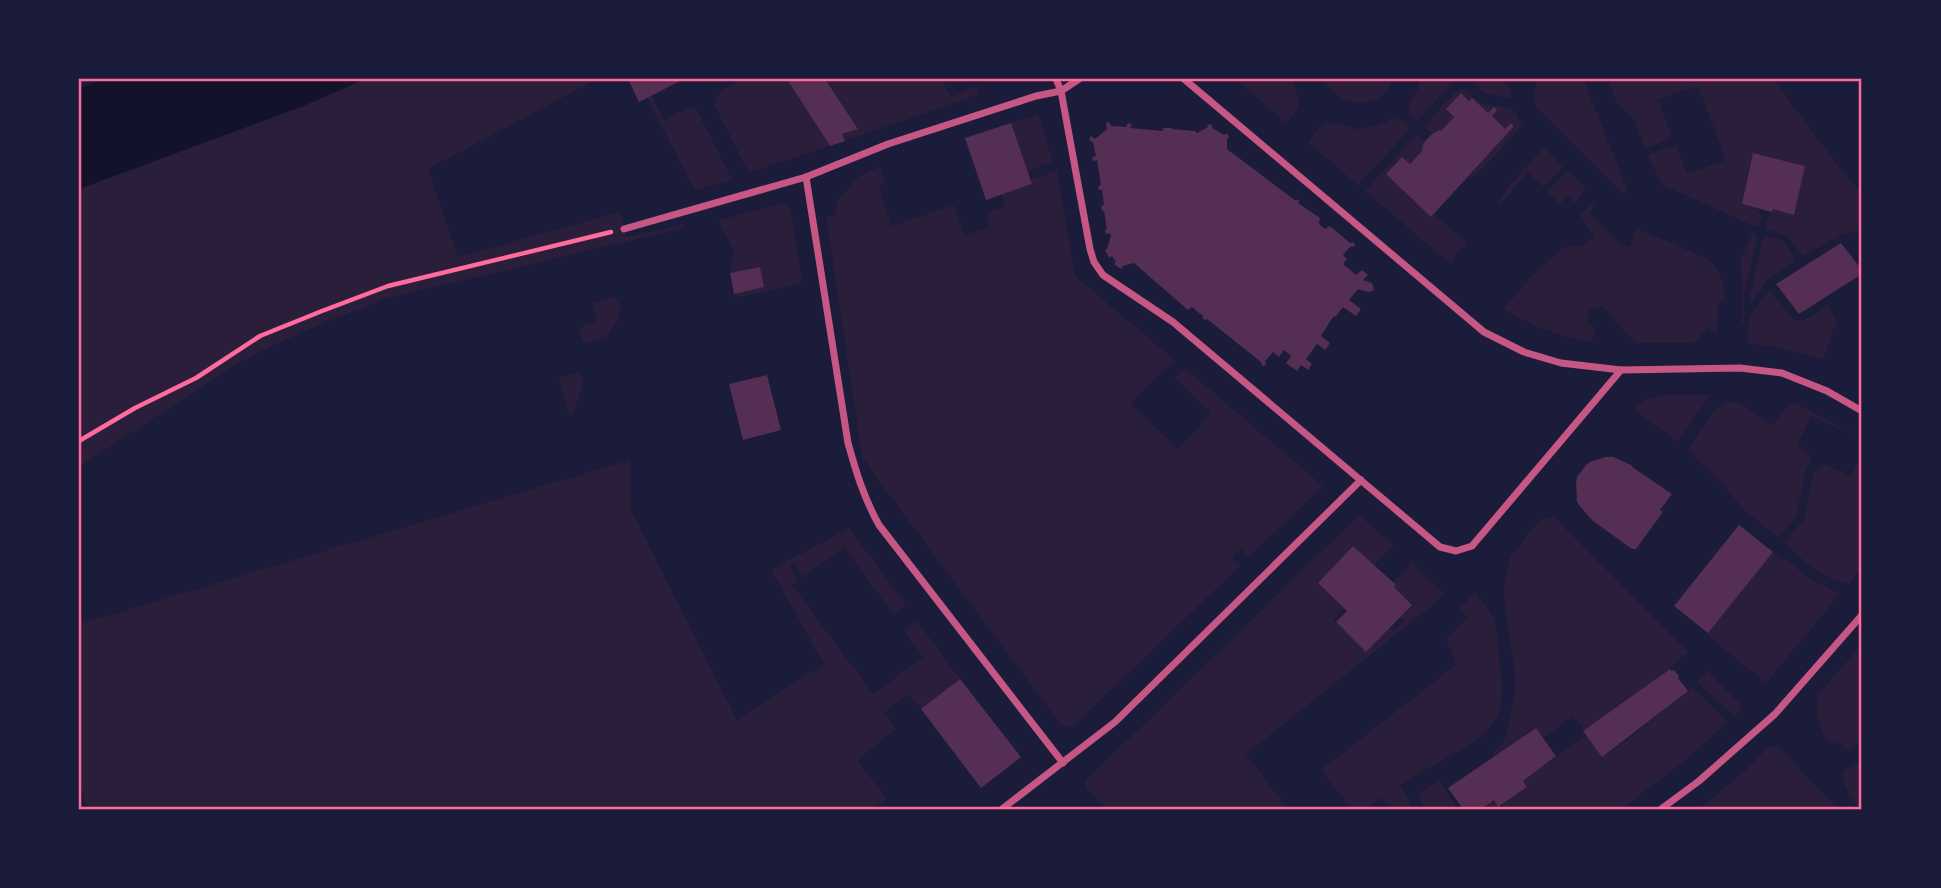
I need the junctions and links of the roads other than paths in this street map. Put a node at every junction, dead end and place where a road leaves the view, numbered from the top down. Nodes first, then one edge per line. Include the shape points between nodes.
1 (1056, 79) edge
2 (1079, 79) edge
3 (1184, 79) edge
4 (1061, 91) junction
5 (806, 177) junction
6 (624, 229) road end
7 (1621, 370) junction
8 (1862, 411) edge
9 (1361, 480) junction
10 (1862, 615) edge
11 (1062, 763) junction
12 (1002, 809) edge
13 (1661, 809) edge

1 - 4 street
2 - 4 street
3 - 7 street via 1484,332 1524,352 1561,363
4 - 5 street via 888,144
4 - 9 street via 1090,249 1098,269 1173,322
5 - 6 street
5 - 11 street via 848,443 867,503 879,525
7 - 8 street via 1740,368 1782,373
7 - 9 street via 1472,546 1456,551 1440,547
9 - 11 street via 1115,722
10 - 13 street via 1775,714
11 - 12 street

